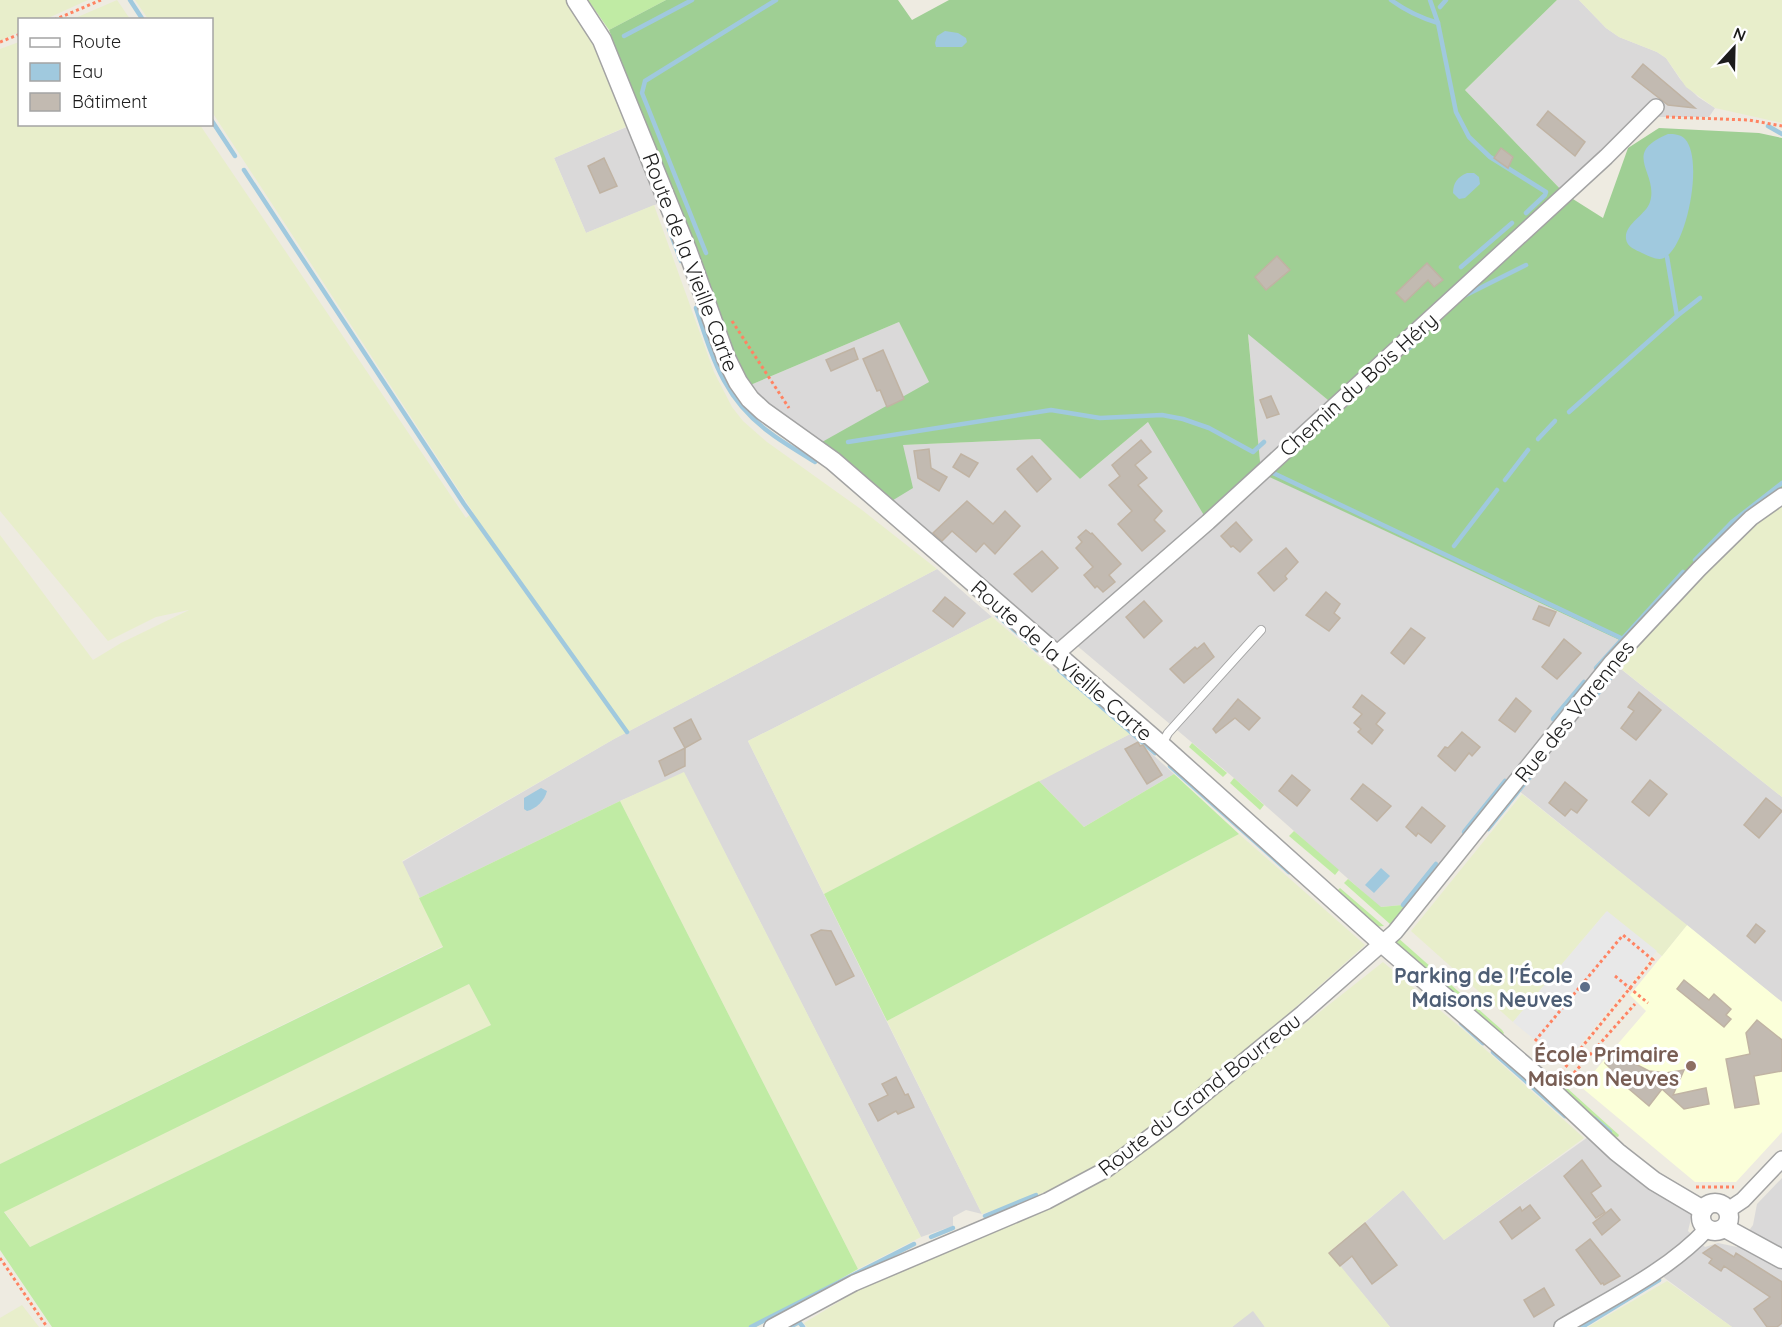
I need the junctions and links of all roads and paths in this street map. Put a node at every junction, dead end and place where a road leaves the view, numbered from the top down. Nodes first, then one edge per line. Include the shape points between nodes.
1 (101, 0) edge
2 (576, 0) edge
3 (59, 18) edge
4 (18, 35) edge
5 (0, 42) edge
6 (1651, 112) joint
7 (1782, 126) edge
8 (727, 312) dead end
9 (793, 414) dead end
10 (1782, 496) edge
11 (1261, 630) dead end
12 (1055, 655) junction
13 (1161, 745) junction
14 (1383, 944) junction
15 (1615, 976) dead end
16 (1630, 988) junction
17 (1648, 1003) dead end
18 (1635, 1005) dead end
19 (1535, 1041) dead end
20 (1551, 1070) dead end
21 (1559, 1084) junction
22 (1573, 1089) dead end
23 (1782, 1159) edge
24 (1688, 1186) dead end
25 (1737, 1187) dead end
26 (1703, 1210) junction
27 (1720, 1222) junction
28 (0, 1258) edge
29 (1782, 1259) edge
30 (47, 1327) edge
31 (772, 1327) edge
32 (1562, 1327) edge

1 - 3 path
2 - 12 street, Route de la Vieille Carte via 602,40 688,252 726,358 744,392 779,424 832,461
4 - 5 path
6 - 7 path
6 - 12 street, Chemin du Bois Héry via 1216,515
8 - 9 path
10 - 14 street, Rue des Varennes via 1751,518 1612,662
11 - 13 lane
12 - 13 street, Route de la Vieille Carte
13 - 14 street, Route de la Vieille Carte
14 - 21 street, Route de la Vieille Carte
14 - 31 street, Route du Grand Bourreau via 1188,1107 1107,1169 1047,1201 854,1283
15 - 16 path
16 - 17 path
16 - 19 path via 1653,960 1623,935
16 - 21 path
18 - 21 path
20 - 21 path
21 - 22 path
21 - 26 street, Route de la Vieille Carte via 1595,1132 1639,1170
23 - 27 street
24 - 25 path
26 - 27 street via 1701,1220
26 - 27 street via 1708,1204 1720,1204
27 - 29 street
27 - 32 street via 1655,1271
28 - 30 path

